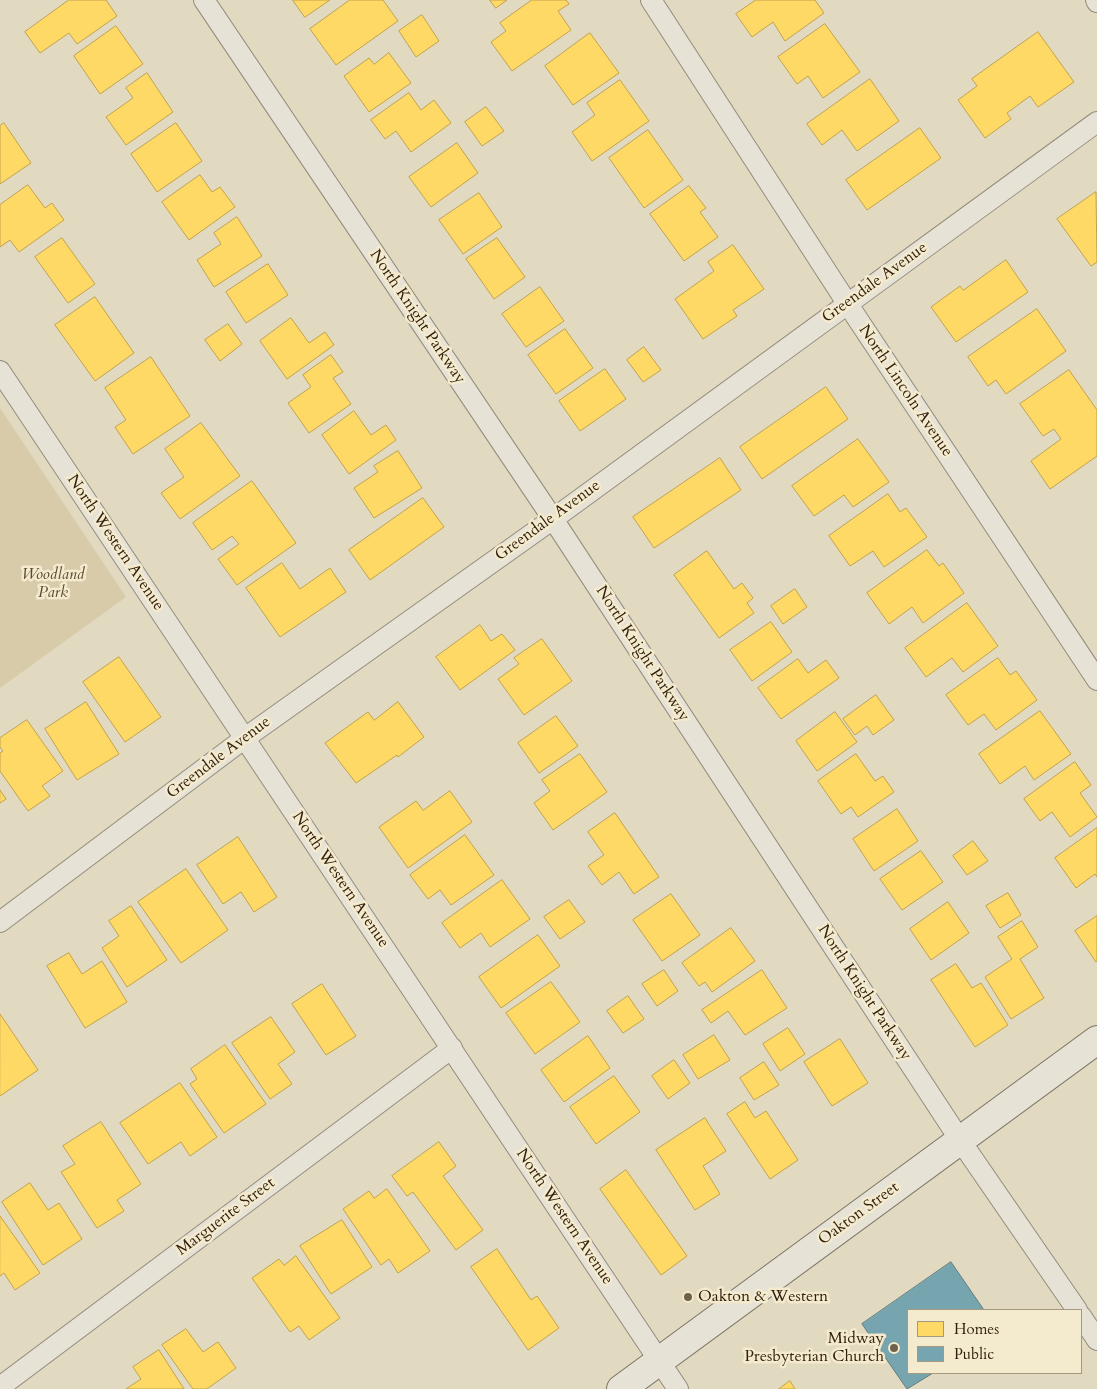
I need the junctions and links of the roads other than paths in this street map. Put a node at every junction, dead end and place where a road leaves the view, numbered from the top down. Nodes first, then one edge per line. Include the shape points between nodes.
1 (204, 0) edge
2 (651, 0) edge
3 (1097, 122) edge
4 (847, 303) junction
5 (0, 371) edge
6 (553, 519) junction
7 (1097, 680) edge
8 (245, 738) junction
9 (0, 922) edge
10 (1097, 1040) edge
11 (452, 1048) junction
12 (960, 1140) junction
13 (1076, 1309) edge
14 (1082, 1318) edge
15 (1097, 1340) edge
16 (659, 1361) junction
17 (0, 1386) edge
18 (621, 1389) edge
19 (678, 1389) edge

1 - 6 street, North Knight Parkway
2 - 4 street, North Lincoln Avenue
3 - 4 street, Greendale Avenue
4 - 6 street, Greendale Avenue
4 - 7 street, North Lincoln Avenue
5 - 8 street, North Western Avenue
6 - 8 street, Greendale Avenue
6 - 12 street, North Knight Parkway
8 - 9 street, Greendale Avenue
8 - 11 street, North Western Avenue
10 - 12 main road, Oakton Street
11 - 16 street, North Western Avenue
11 - 17 street, Marguerite Street
12 - 13 street, North Knight Parkway
12 - 16 main road, Oakton Street
14 - 15 street
16 - 18 main road, Oakton Street
16 - 19 street, North Western Avenue

